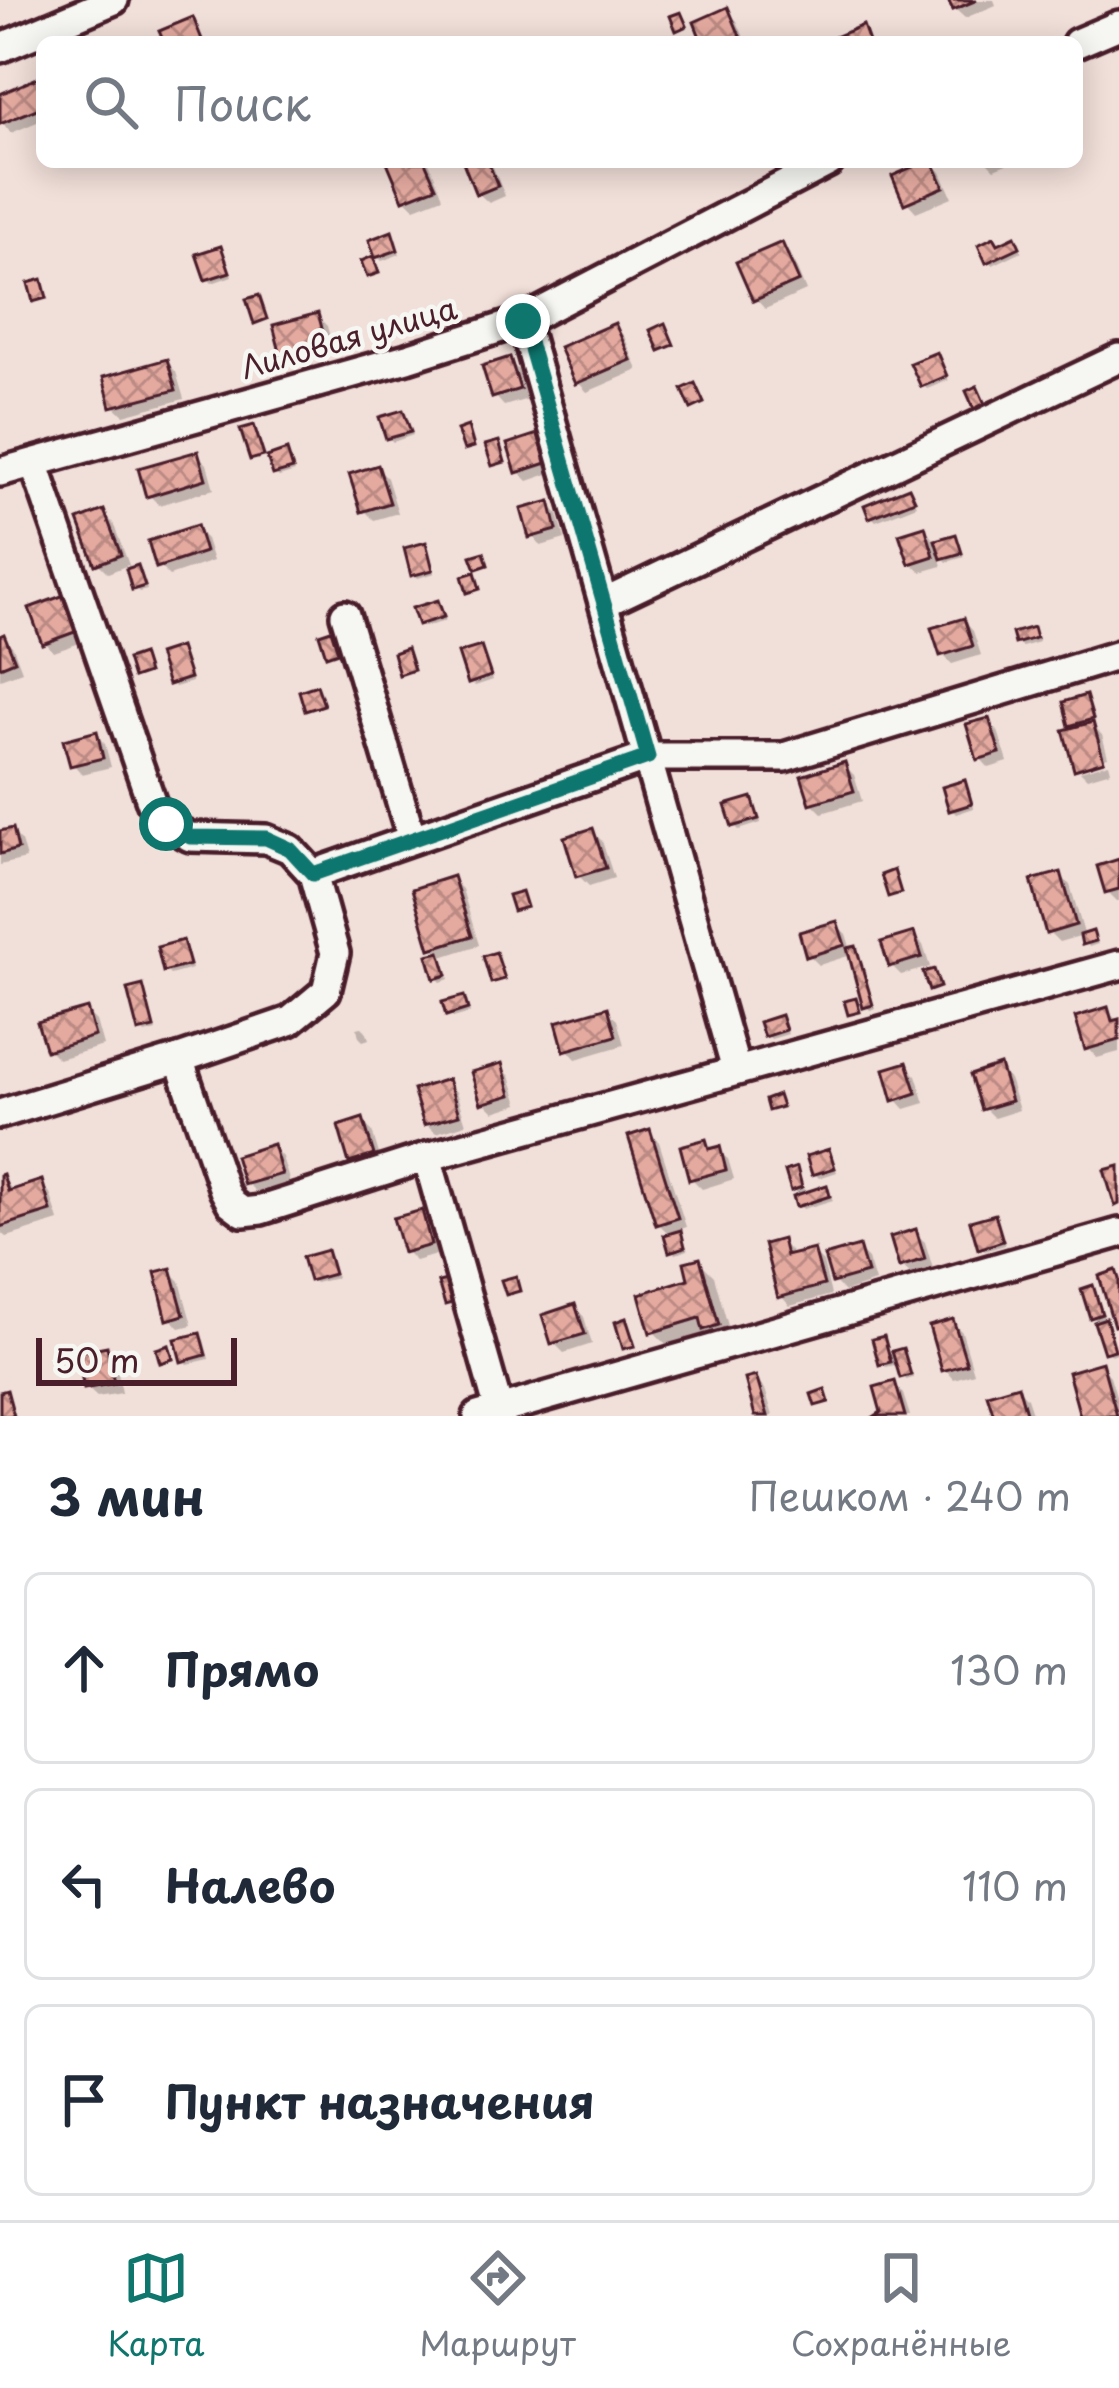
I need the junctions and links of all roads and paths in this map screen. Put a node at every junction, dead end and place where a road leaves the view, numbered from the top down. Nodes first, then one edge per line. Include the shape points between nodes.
1 (113, 0) edge
2 (1119, 26) edge
3 (1083, 41) edge
4 (0, 48) edge
5 (818, 168) edge
6 (523, 321) junction
7 (1119, 358) edge
8 (34, 463) junction
9 (0, 472) edge
10 (604, 603) junction
11 (345, 615) dead end
12 (1119, 655) edge
13 (648, 757) junction
14 (412, 839) junction
15 (313, 874) junction
16 (1119, 965) edge
17 (179, 1059) junction
18 (736, 1070) junction
19 (0, 1114) edge
20 (427, 1157) junction
21 (1119, 1233) edge
22 (488, 1413) edge

1 - 4 street
2 - 3 street
5 - 6 street, Лиловая улица
6 - 8 street, Лиловая улица
6 - 10 street
7 - 10 street
8 - 9 street, Лиловая улица
8 - 15 street via 152,804 190,837 266,838
10 - 13 street
11 - 14 street
12 - 13 street via 784,757
13 - 14 street
13 - 18 street
14 - 15 street
15 - 17 street via 335,952 326,991 290,1021
16 - 18 street
17 - 19 street
17 - 20 street via 224,1190 243,1212
18 - 20 street
20 - 22 street
21 - 22 street

